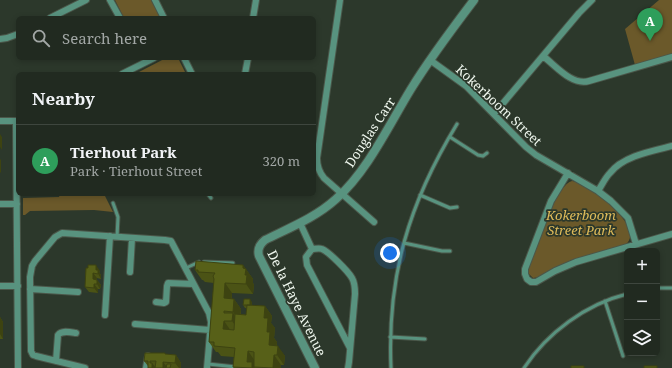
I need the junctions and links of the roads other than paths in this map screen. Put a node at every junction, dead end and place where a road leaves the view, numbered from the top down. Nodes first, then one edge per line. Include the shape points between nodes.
1 (86, 0) edge
2 (110, 0) edge
3 (155, 0) edge
4 (256, 0) edge
5 (340, 0) edge
6 (474, 0) edge
7 (592, 0) edge
8 (54, 16) edge
9 (119, 16) edge
10 (163, 16) edge
11 (253, 16) edge
12 (16, 35) edge
13 (0, 39) edge
14 (543, 56) junction
15 (672, 57) edge
16 (185, 60) edge
17 (248, 60) edge
18 (430, 60) junction
19 (141, 61) edge
20 (125, 72) edge
21 (191, 72) edge
22 (245, 72) edge
23 (494, 114) junction
24 (0, 121) edge
25 (16, 121) edge
26 (457, 124) dead end
27 (450, 137) junction
28 (672, 146) edge
29 (487, 153) dead end
30 (568, 173) junction
31 (598, 191) junction
32 (342, 194) junction
33 (420, 195) junction
34 (17, 196) edge
35 (114, 203) dead end
36 (0, 204) edge
37 (17, 204) junction
38 (457, 207) dead end
39 (374, 222) dead end
40 (300, 223) junction
41 (672, 234) edge
42 (114, 236) junction
43 (132, 238) junction
44 (404, 243) junction
45 (636, 244) junction
46 (259, 248) joint
47 (312, 249) junction
48 (450, 251) dead end
49 (232, 263) edge
50 (186, 268) junction
51 (130, 272) dead end
52 (193, 284) junction
53 (0, 286) edge
54 (18, 286) junction
55 (660, 288) edge
56 (672, 288) edge
57 (30, 289) junction
58 (78, 292) dead end
59 (624, 295) edge
60 (156, 302) dead end
61 (605, 302) junction
62 (105, 315) dead end
63 (136, 324) dead end
64 (210, 330) junction
65 (76, 333) dead end
66 (390, 336) junction
67 (424, 339) dead end
68 (350, 348) junction
69 (152, 354) edge
70 (623, 356) dead end
71 (56, 361) junction
72 (207, 366) edge
73 (227, 367) edge
74 (239, 367) edge
75 (18, 368) edge
76 (84, 368) edge
77 (146, 368) edge
78 (315, 368) edge
79 (348, 368) edge
80 (391, 368) edge
81 (524, 368) edge

1 - 8 street
2 - 9 street
3 - 10 street
4 - 11 street
5 - 32 street via 317,161 324,178
6 - 18 street, Douglas Carr
7 - 14 street
12 - 13 street
14 - 15 street via 573,80 582,82
14 - 23 street
16 - 21 street
17 - 22 street
18 - 23 street, Kokerboom Street via 466,86
18 - 32 street, Douglas Carr via 377,146
19 - 20 street
23 - 30 street, Kokerboom Street via 536,155
24 - 25 street
26 - 27 lane
27 - 29 lane via 478,155 483,156
27 - 33 lane
28 - 31 street via 634,157 618,166 608,175
30 - 31 street, Kokerboom Street
30 - 45 street via 543,220 525,269 527,279 539,282 555,271 576,262
31 - 45 street, Kokerboom Street via 628,218
32 - 39 street
32 - 40 street, Douglas Carr
33 - 38 lane via 450,208
33 - 44 lane
34 - 37 street
35 - 42 lane via 118,217
36 - 37 street
37 - 54 street
40 - 46 street, Douglas Carr via 265,240
40 - 47 street
41 - 45 street
42 - 43 street
42 - 57 street via 65,233 57,235 32,266
42 - 62 street
43 - 50 street via 171,241
43 - 51 street
44 - 48 lane
44 - 66 lane via 394,290
46 - 78 street, De la Haye Avenue via 259,256
47 - 68 street via 306,257 307,264
47 - 68 street via 328,253 353,279 355,294
49 - 50 lane via 203,262
50 - 52 street
52 - 60 street via 168,283 165,302
52 - 64 street via 209,313
53 - 54 street
54 - 75 street
55 - 56 lane
57 - 58 street
57 - 71 street via 31,351 33,355
59 - 61 lane
61 - 70 lane
61 - 81 lane via 586,311 555,333
63 - 64 street
64 - 72 street
65 - 71 street via 64,332 58,335
66 - 67 lane
66 - 80 lane
68 - 79 street
69 - 77 street via 147,356
71 - 76 street
72 - 73 lane
73 - 74 lane

